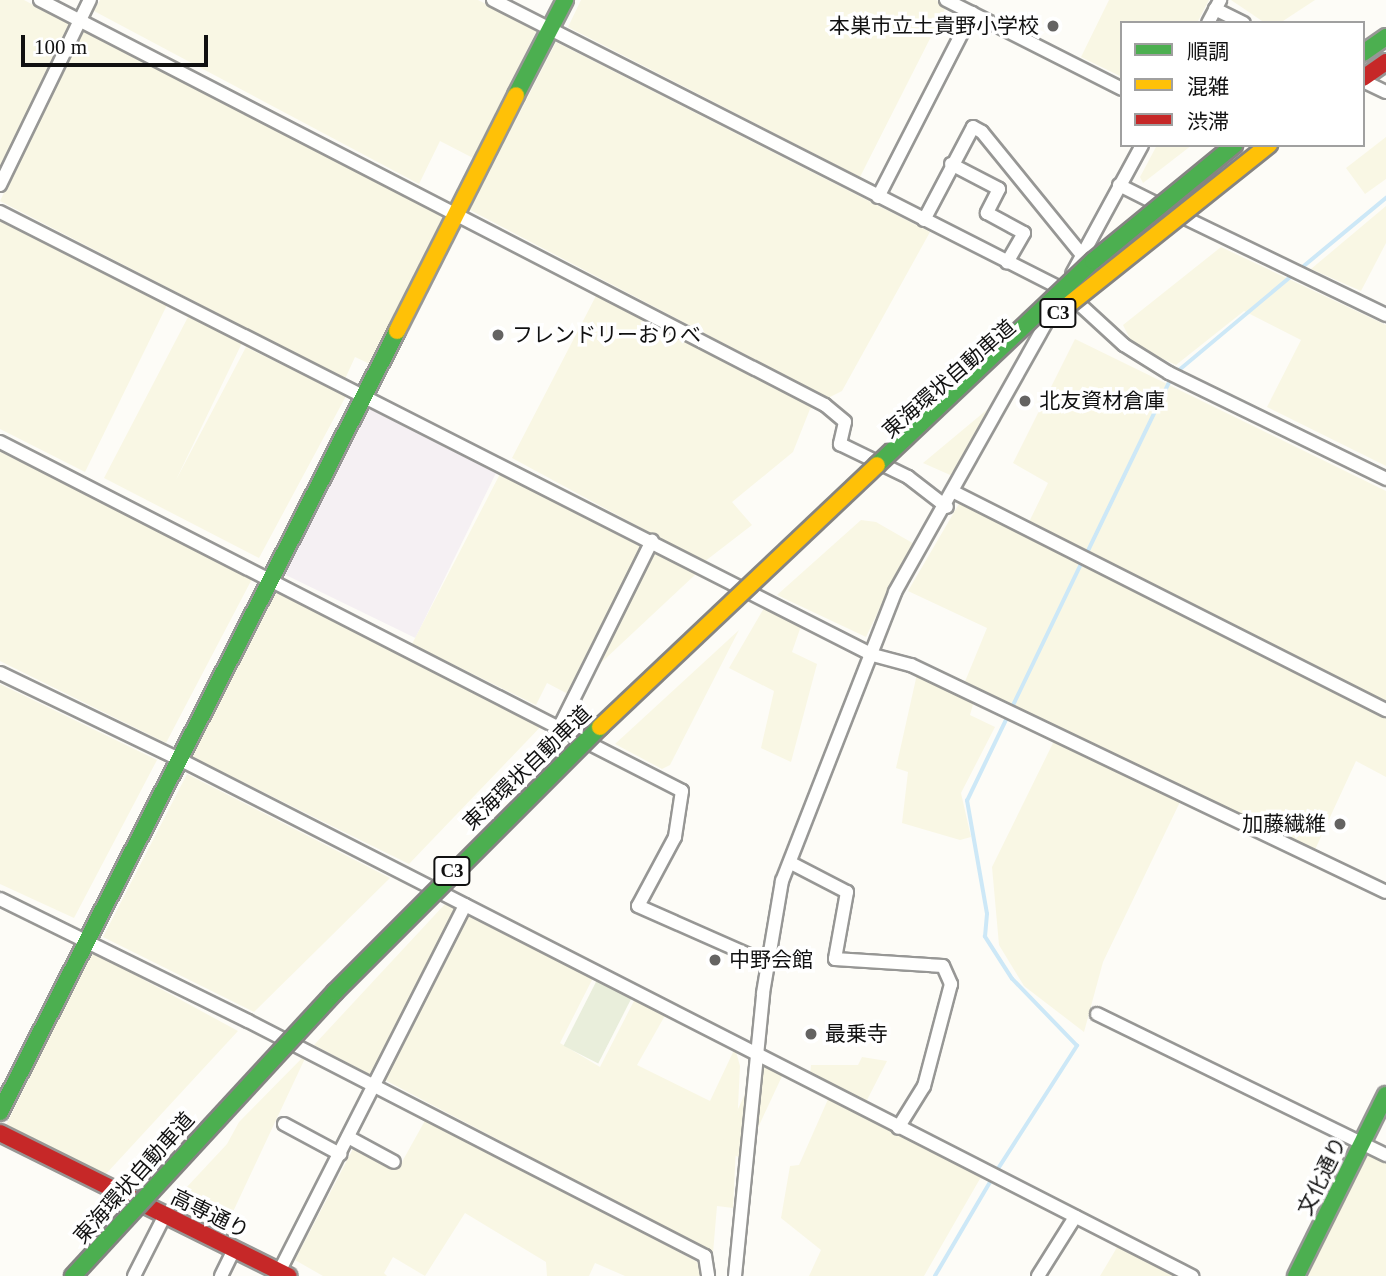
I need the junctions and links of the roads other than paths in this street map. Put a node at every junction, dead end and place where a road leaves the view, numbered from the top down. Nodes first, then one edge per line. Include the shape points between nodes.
1 (40, 0) edge
2 (90, 0) edge
3 (493, 0) edge
4 (565, 0) edge
5 (946, 0) edge
6 (1218, 5) edge
7 (972, 13) junction
8 (80, 19) junction
9 (1209, 21) edge
10 (1241, 21) edge
11 (550, 29) junction
12 (1386, 37) edge
13 (1365, 52) edge
14 (1386, 62) edge
15 (1365, 78) edge
16 (1365, 80) edge
17 (1120, 88) edge
18 (1386, 92) edge
19 (1141, 147) edge
20 (1232, 147) edge
21 (1266, 147) edge
22 (951, 164) junction
23 (0, 185) edge
24 (1119, 185) junction
25 (878, 197) junction
26 (0, 212) edge
27 (458, 212) junction
28 (924, 220) junction
29 (1081, 254) junction
30 (1007, 262) junction
31 (1064, 290) junction
32 (1386, 314) edge
33 (362, 394) junction
34 (0, 442) edge
35 (1386, 479) edge
36 (854, 489) junction
37 (954, 492) junction
38 (947, 507) junction
39 (652, 541) junction
40 (269, 578) junction
41 (873, 655) junction
42 (0, 673) edge
43 (1386, 710) edge
44 (560, 726) junction
45 (177, 758) junction
46 (791, 863) junction
47 (1386, 892) edge
48 (0, 899) edge
49 (465, 905) junction
50 (86, 941) junction
51 (767, 963) junction
52 (1097, 1014) dead end
53 (756, 1052) junction
54 (374, 1086) junction
55 (1386, 1095) edge
56 (0, 1112) edge
57 (284, 1124) dead end
58 (898, 1128) junction
59 (0, 1133) edge
60 (348, 1137) junction
61 (1362, 1143) junction
62 (340, 1154) junction
63 (1386, 1155) edge
64 (394, 1162) dead end
65 (165, 1215) junction
66 (1075, 1217) junction
67 (234, 1249) junction
68 (282, 1275) edge
69 (73, 1276) edge
70 (134, 1276) edge
71 (221, 1276) edge
72 (708, 1276) edge
73 (734, 1276) edge
74 (1038, 1276) edge
75 (1192, 1276) edge
76 (1296, 1276) edge

1 - 8 street
2 - 8 street
3 - 11 street
4 - 11 main road
5 - 7 street
6 - 9 street
6 - 10 street
7 - 17 street
7 - 25 street
8 - 23 street
8 - 27 street
11 - 25 street
11 - 27 main road
12 - 13 main road
14 - 15 main road
16 - 18 street
19 - 24 street
20 - 36 main road, 東海環状自動車道 / C3, bridge via 1093,261
21 - 36 main road, 東海環状自動車道 / C3, bridge via 1112,268
22 - 28 street
22 - 29 street via 968,130 973,127 982,132
22 - 30 street via 999,189 987,213 1024,233
24 - 29 street
24 - 32 street
25 - 28 street
26 - 33 street
27 - 33 main road
27 - 38 street via 825,405 845,422 841,444 908,477
28 - 30 street
29 - 31 street
30 - 31 street
31 - 35 street via 1124,345 1169,373
31 - 37 street
33 - 39 street
33 - 40 main road
34 - 40 street
36 - 69 main road, 東海環状自動車道 / C3, bridge via 463,860 195,1140
37 - 38 street
37 - 43 street
38 - 41 street via 895,592
39 - 41 street
39 - 44 street
40 - 44 street
40 - 45 main road
41 - 46 street
41 - 47 street via 911,665
42 - 45 street
44 - 51 street via 682,791 675,837 638,906
45 - 49 street
45 - 50 main road
46 - 51 street via 782,881
46 - 58 street via 847,892 835,959 943,965 951,984 924,1086
48 - 50 street
49 - 53 street
49 - 54 street
50 - 54 street
50 - 56 main road
51 - 53 street
52 - 61 street
53 - 58 street
53 - 73 street
54 - 60 street
54 - 72 street via 705,1256
55 - 61 main road, 文化通り
57 - 62 street
58 - 66 street
59 - 65 main road, 高専通り
60 - 62 street
60 - 64 street
61 - 63 street
61 - 76 main road, 文化通り
62 - 68 street
65 - 67 main road, 高専通り
65 - 70 street
66 - 74 street
66 - 75 street
67 - 68 main road, 高専通り
67 - 71 street

